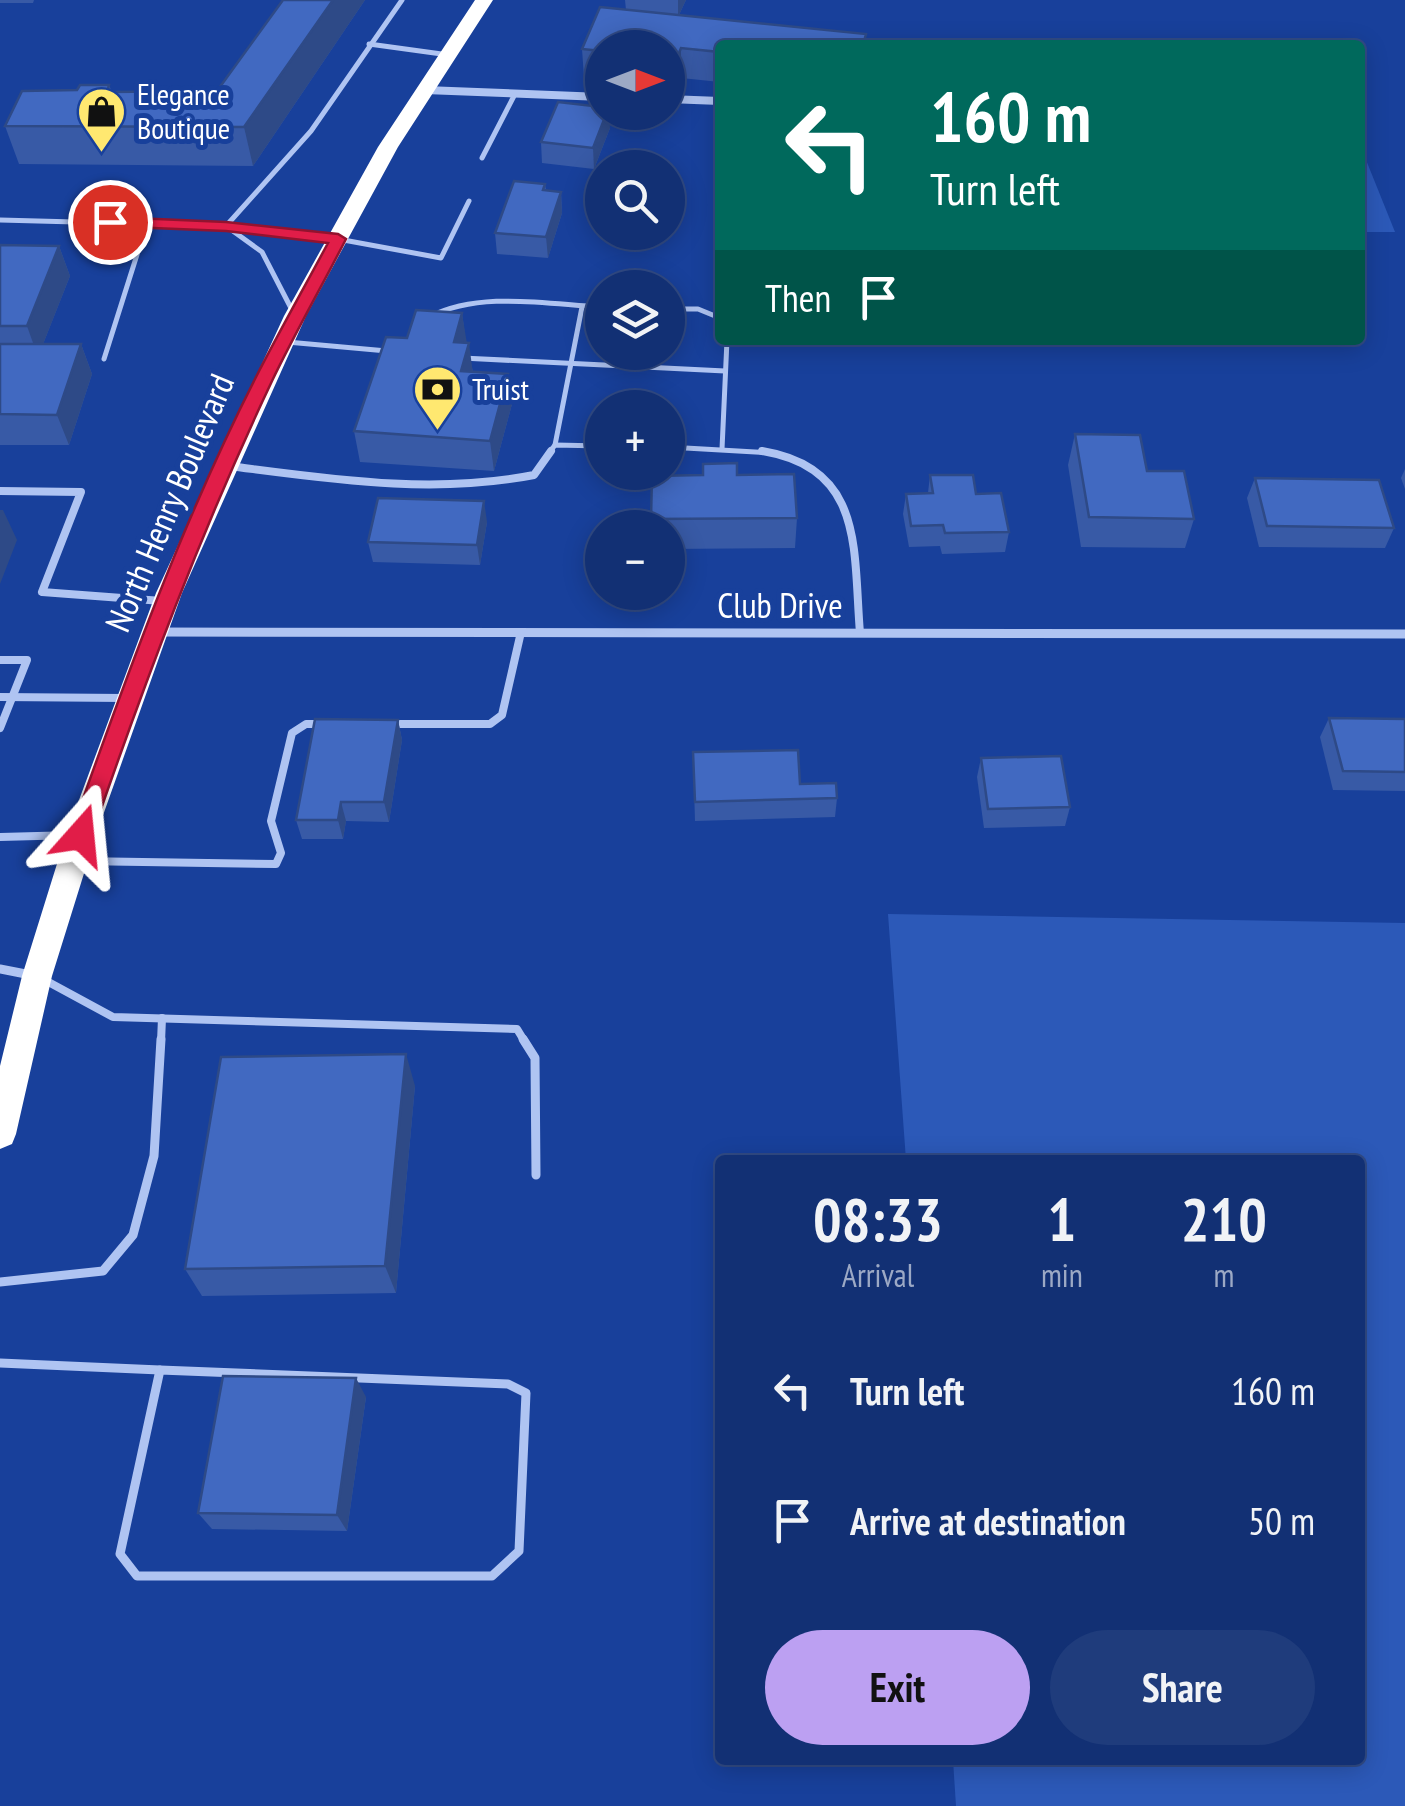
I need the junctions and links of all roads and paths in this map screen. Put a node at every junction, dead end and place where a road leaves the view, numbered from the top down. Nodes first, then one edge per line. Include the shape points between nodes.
1 (402, 0) edge
2 (484, 0) edge
3 (369, 44) junction
4 (449, 54) junction
5 (425, 90) junction
6 (515, 94) junction
7 (585, 96) edge
8 (685, 100) edge
9 (715, 101) edge
10 (482, 158) dead end
11 (469, 201) dead end
12 (0, 220) edge
13 (147, 223) junction
14 (226, 226) junction
15 (338, 239) junction
16 (582, 306) junction
17 (585, 306) edge
18 (685, 309) edge
19 (295, 316) junction
20 (715, 316) edge
21 (424, 320) edge
22 (398, 341) edge
23 (282, 342) junction
24 (726, 345) edge
25 (386, 351) junction
26 (401, 353) edge
27 (462, 358) edge
28 (104, 360) dead end
29 (570, 364) junction
30 (725, 371) junction
31 (555, 444) junction
32 (585, 445) edge
33 (685, 447) edge
34 (722, 448) junction
35 (224, 465) junction
36 (0, 491) edge
37 (166, 601) junction
38 (155, 632) junction
39 (521, 632) junction
40 (860, 633) junction
41 (1405, 634) edge
42 (0, 660) edge
43 (0, 697) edge
44 (12, 697) junction
45 (129, 698) junction
46 (326, 724) edge
47 (384, 724) edge
48 (0, 728) edge
49 (0, 838) edge
50 (77, 848) junction
51 (0, 969) edge
52 (38, 976) junction
53 (162, 1018) junction
54 (0, 1134) edge
55 (536, 1175) dead end
56 (0, 1282) edge
57 (0, 1363) edge
58 (160, 1369) junction

1 - 3 lane
2 - 4 highway, North Henry Boulevard
3 - 4 lane
3 - 14 lane via 310,132
4 - 5 highway, North Henry Boulevard
5 - 6 street
5 - 15 highway, North Henry Boulevard
6 - 7 street
6 - 10 lane
8 - 9 street
11 - 15 lane via 442,258
12 - 13 lane
13 - 14 lane
13 - 28 lane
14 - 15 lane
14 - 19 lane via 262,252
15 - 19 highway, North Henry Boulevard
16 - 17 lane
16 - 21 lane via 467,304
16 - 29 lane
18 - 20 lane
19 - 23 highway, North Henry Boulevard
22 - 25 lane
23 - 25 lane
23 - 35 highway, North Henry Boulevard
24 - 30 lane
25 - 26 lane
27 - 29 lane
29 - 30 lane
29 - 31 lane
30 - 34 lane
31 - 32 lane
31 - 35 lane via 534,475 507,482 380,482
33 - 34 lane
34 - 40 lane via 797,459 826,476 850,527
35 - 37 highway, North Henry Boulevard
36 - 37 lane via 81,492 42,592
37 - 38 highway, North Henry Boulevard
38 - 39 street, Club Drive
38 - 45 highway, North Henry Boulevard
39 - 40 street, Club Drive
39 - 47 lane via 502,716 490,724
40 - 41 street, Club Drive
42 - 44 lane via 26,660
43 - 44 lane
44 - 45 lane
44 - 48 lane
45 - 50 highway, North Henry Boulevard
46 - 50 lane via 306,724 292,733 271,821 281,853 276,864
49 - 50 lane
50 - 52 highway, North Henry Boulevard
51 - 52 street
52 - 53 lane via 113,1016
52 - 54 highway, North Henry Boulevard
53 - 55 lane via 516,1030 535,1058
53 - 56 lane via 154,1156 133,1236 103,1272
57 - 58 lane
58 - 58 lane via 508,1384 526,1393 519,1551 492,1576 136,1576 120,1554

